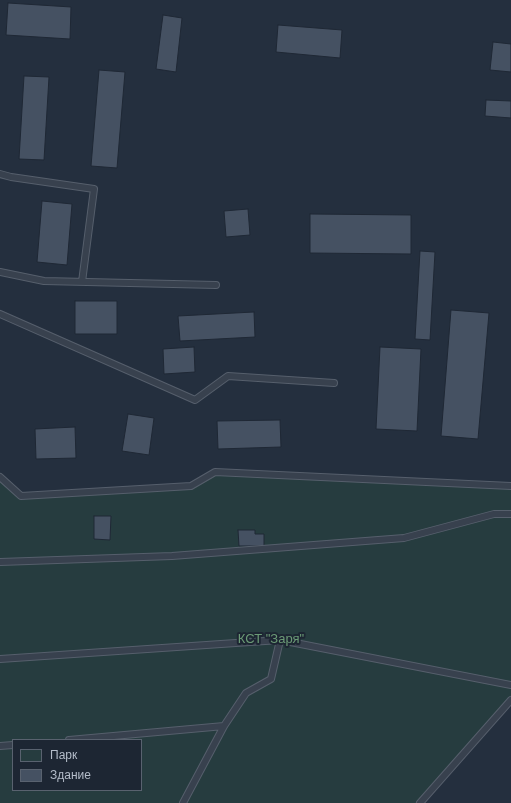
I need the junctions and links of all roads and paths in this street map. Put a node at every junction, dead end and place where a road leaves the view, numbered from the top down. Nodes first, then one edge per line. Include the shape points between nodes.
1 (0, 174) edge
2 (0, 272) edge
3 (82, 282) junction
4 (216, 285) dead end
5 (0, 314) edge
6 (334, 383) dead end
7 (0, 477) edge
8 (511, 486) edge
9 (511, 514) edge
10 (0, 562) edge
11 (280, 640) junction
12 (0, 659) edge
13 (511, 684) edge
14 (511, 700) edge
15 (224, 726) junction
16 (80, 739) edge
17 (12, 745) edge
18 (0, 746) edge
19 (183, 803) edge
20 (420, 803) edge

1 - 3 lane via 94,189
2 - 3 lane via 44,281
3 - 4 lane
5 - 6 lane via 195,400 228,376
7 - 8 lane via 21,496 191,486 215,472
9 - 10 lane via 494,514 404,538 172,556
11 - 12 lane
11 - 13 lane
11 - 15 lane via 271,679 246,693
14 - 20 lane
15 - 16 lane
15 - 19 lane
17 - 18 lane

